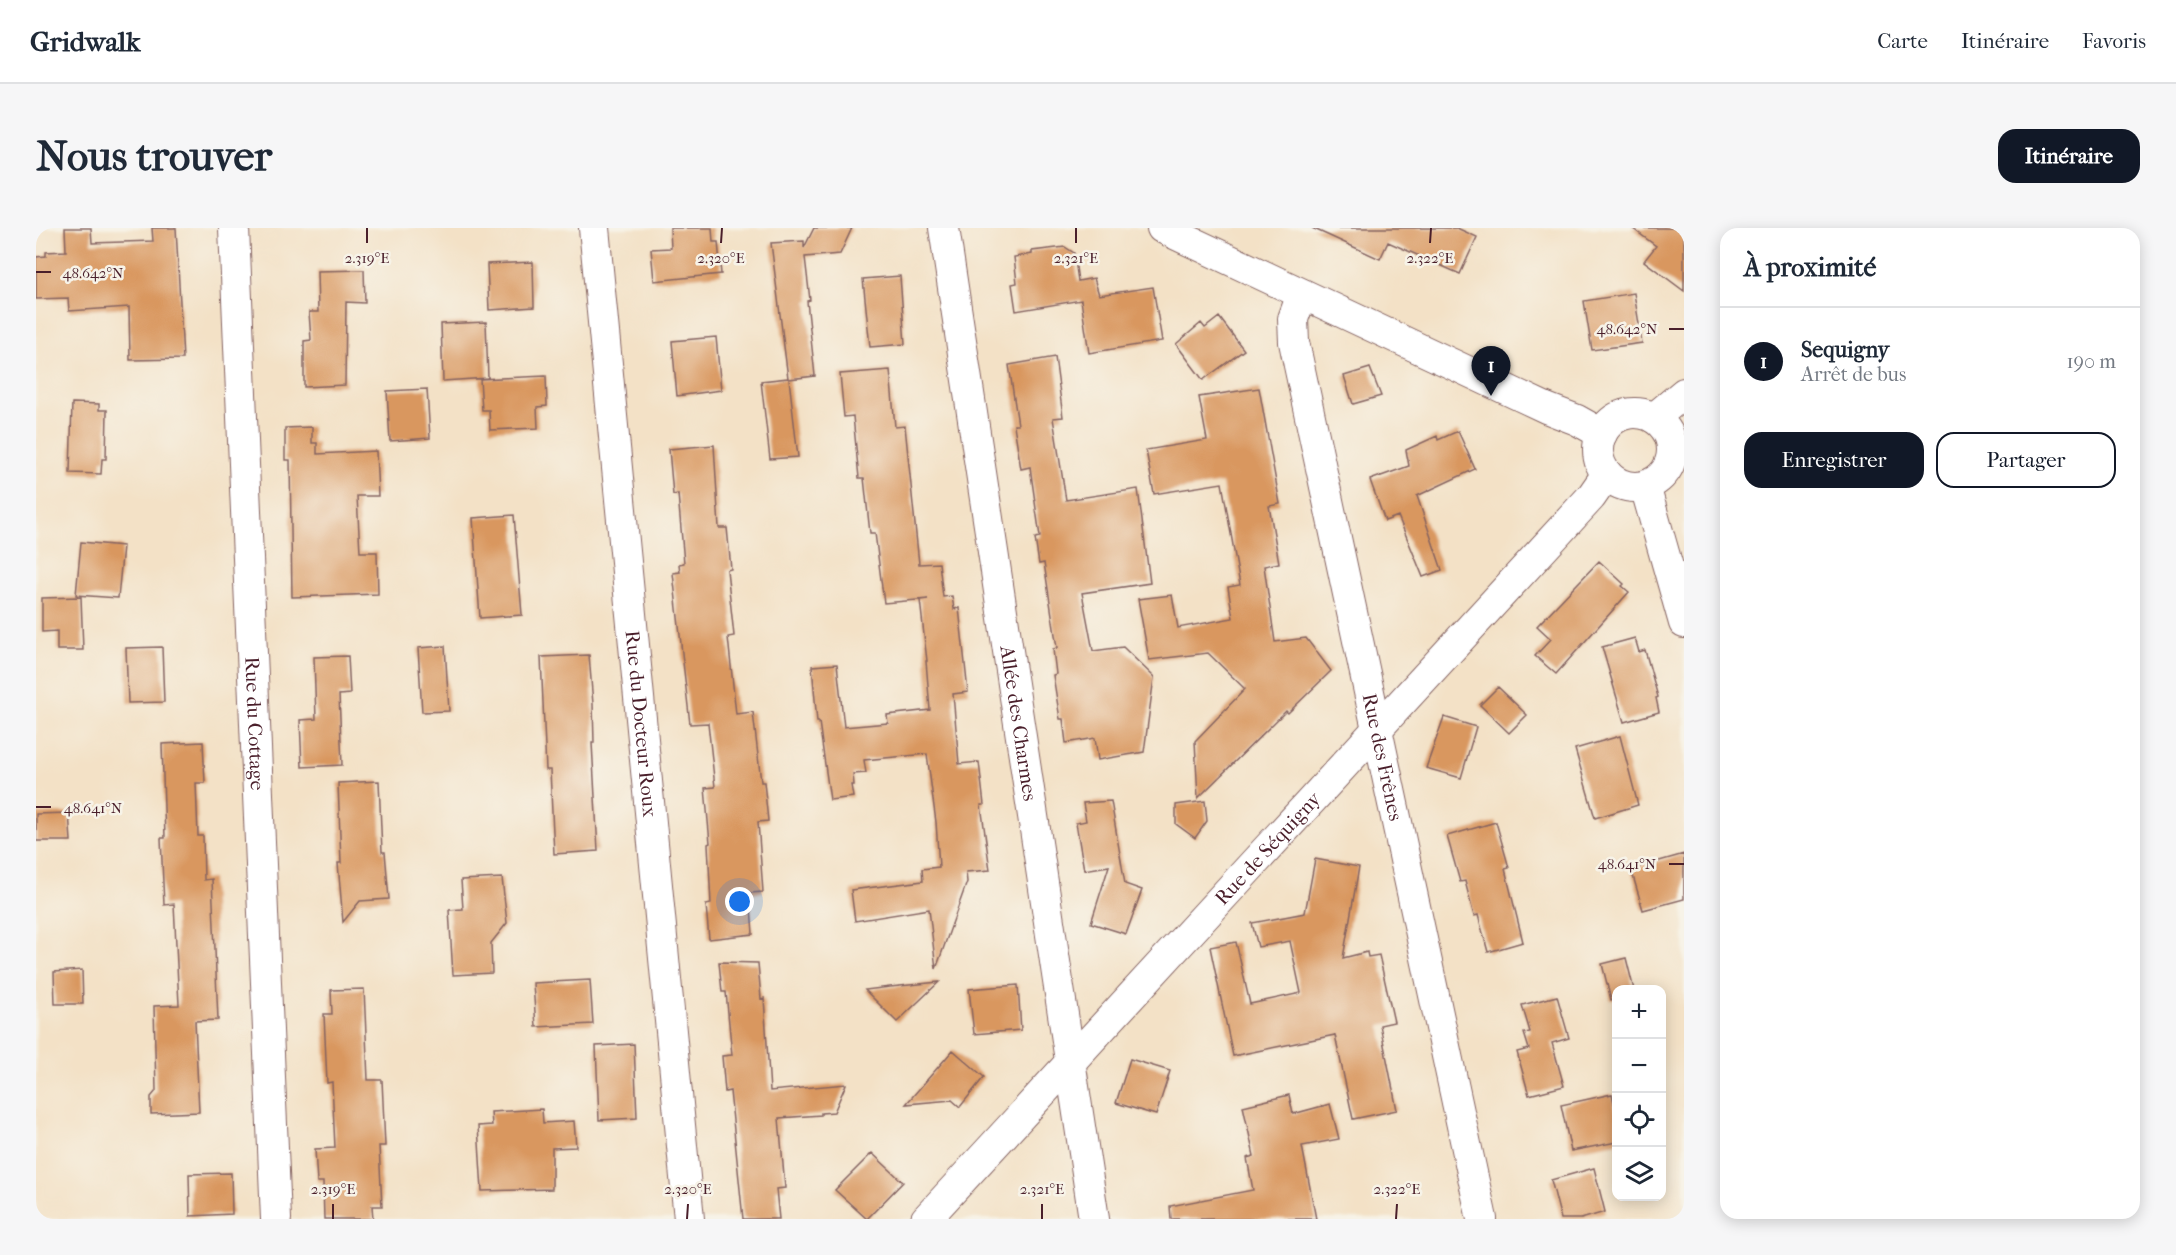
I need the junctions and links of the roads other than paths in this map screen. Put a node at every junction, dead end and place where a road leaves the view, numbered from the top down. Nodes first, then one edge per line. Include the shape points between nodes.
1 (234, 228) edge
2 (594, 228) edge
3 (945, 228) edge
4 (1162, 228) edge
5 (1302, 294) junction
6 (1684, 393) edge
7 (1654, 418) junction
8 (1602, 434) junction
9 (1677, 467) edge
10 (1607, 474) junction
11 (1645, 486) junction
12 (1684, 623) edge
13 (1377, 729) junction
14 (1070, 1064) junction
15 (276, 1219) edge
16 (689, 1219) edge
17 (926, 1219) edge
18 (1094, 1219) edge
19 (1482, 1219) edge

1 - 15 street, Rue du Cottage
2 - 16 street, Rue du Docteur Roux
3 - 14 street, Allée des Charmes
4 - 5 street
5 - 8 street
5 - 13 street, Rue des Frênes via 1293,320 1294,342
6 - 7 street
7 - 8 street via 1642,414 1619,417
7 - 9 street via 1670,438
8 - 10 street via 1598,455
9 - 11 street
10 - 11 street via 1631,488
10 - 13 street, Rue de Séquigny via 1591,497
11 - 12 street
13 - 14 street, Rue de Séquigny
13 - 19 street, Rue des Frênes
14 - 17 street, Rue de Séquigny
14 - 18 street, Allée des Charmes

